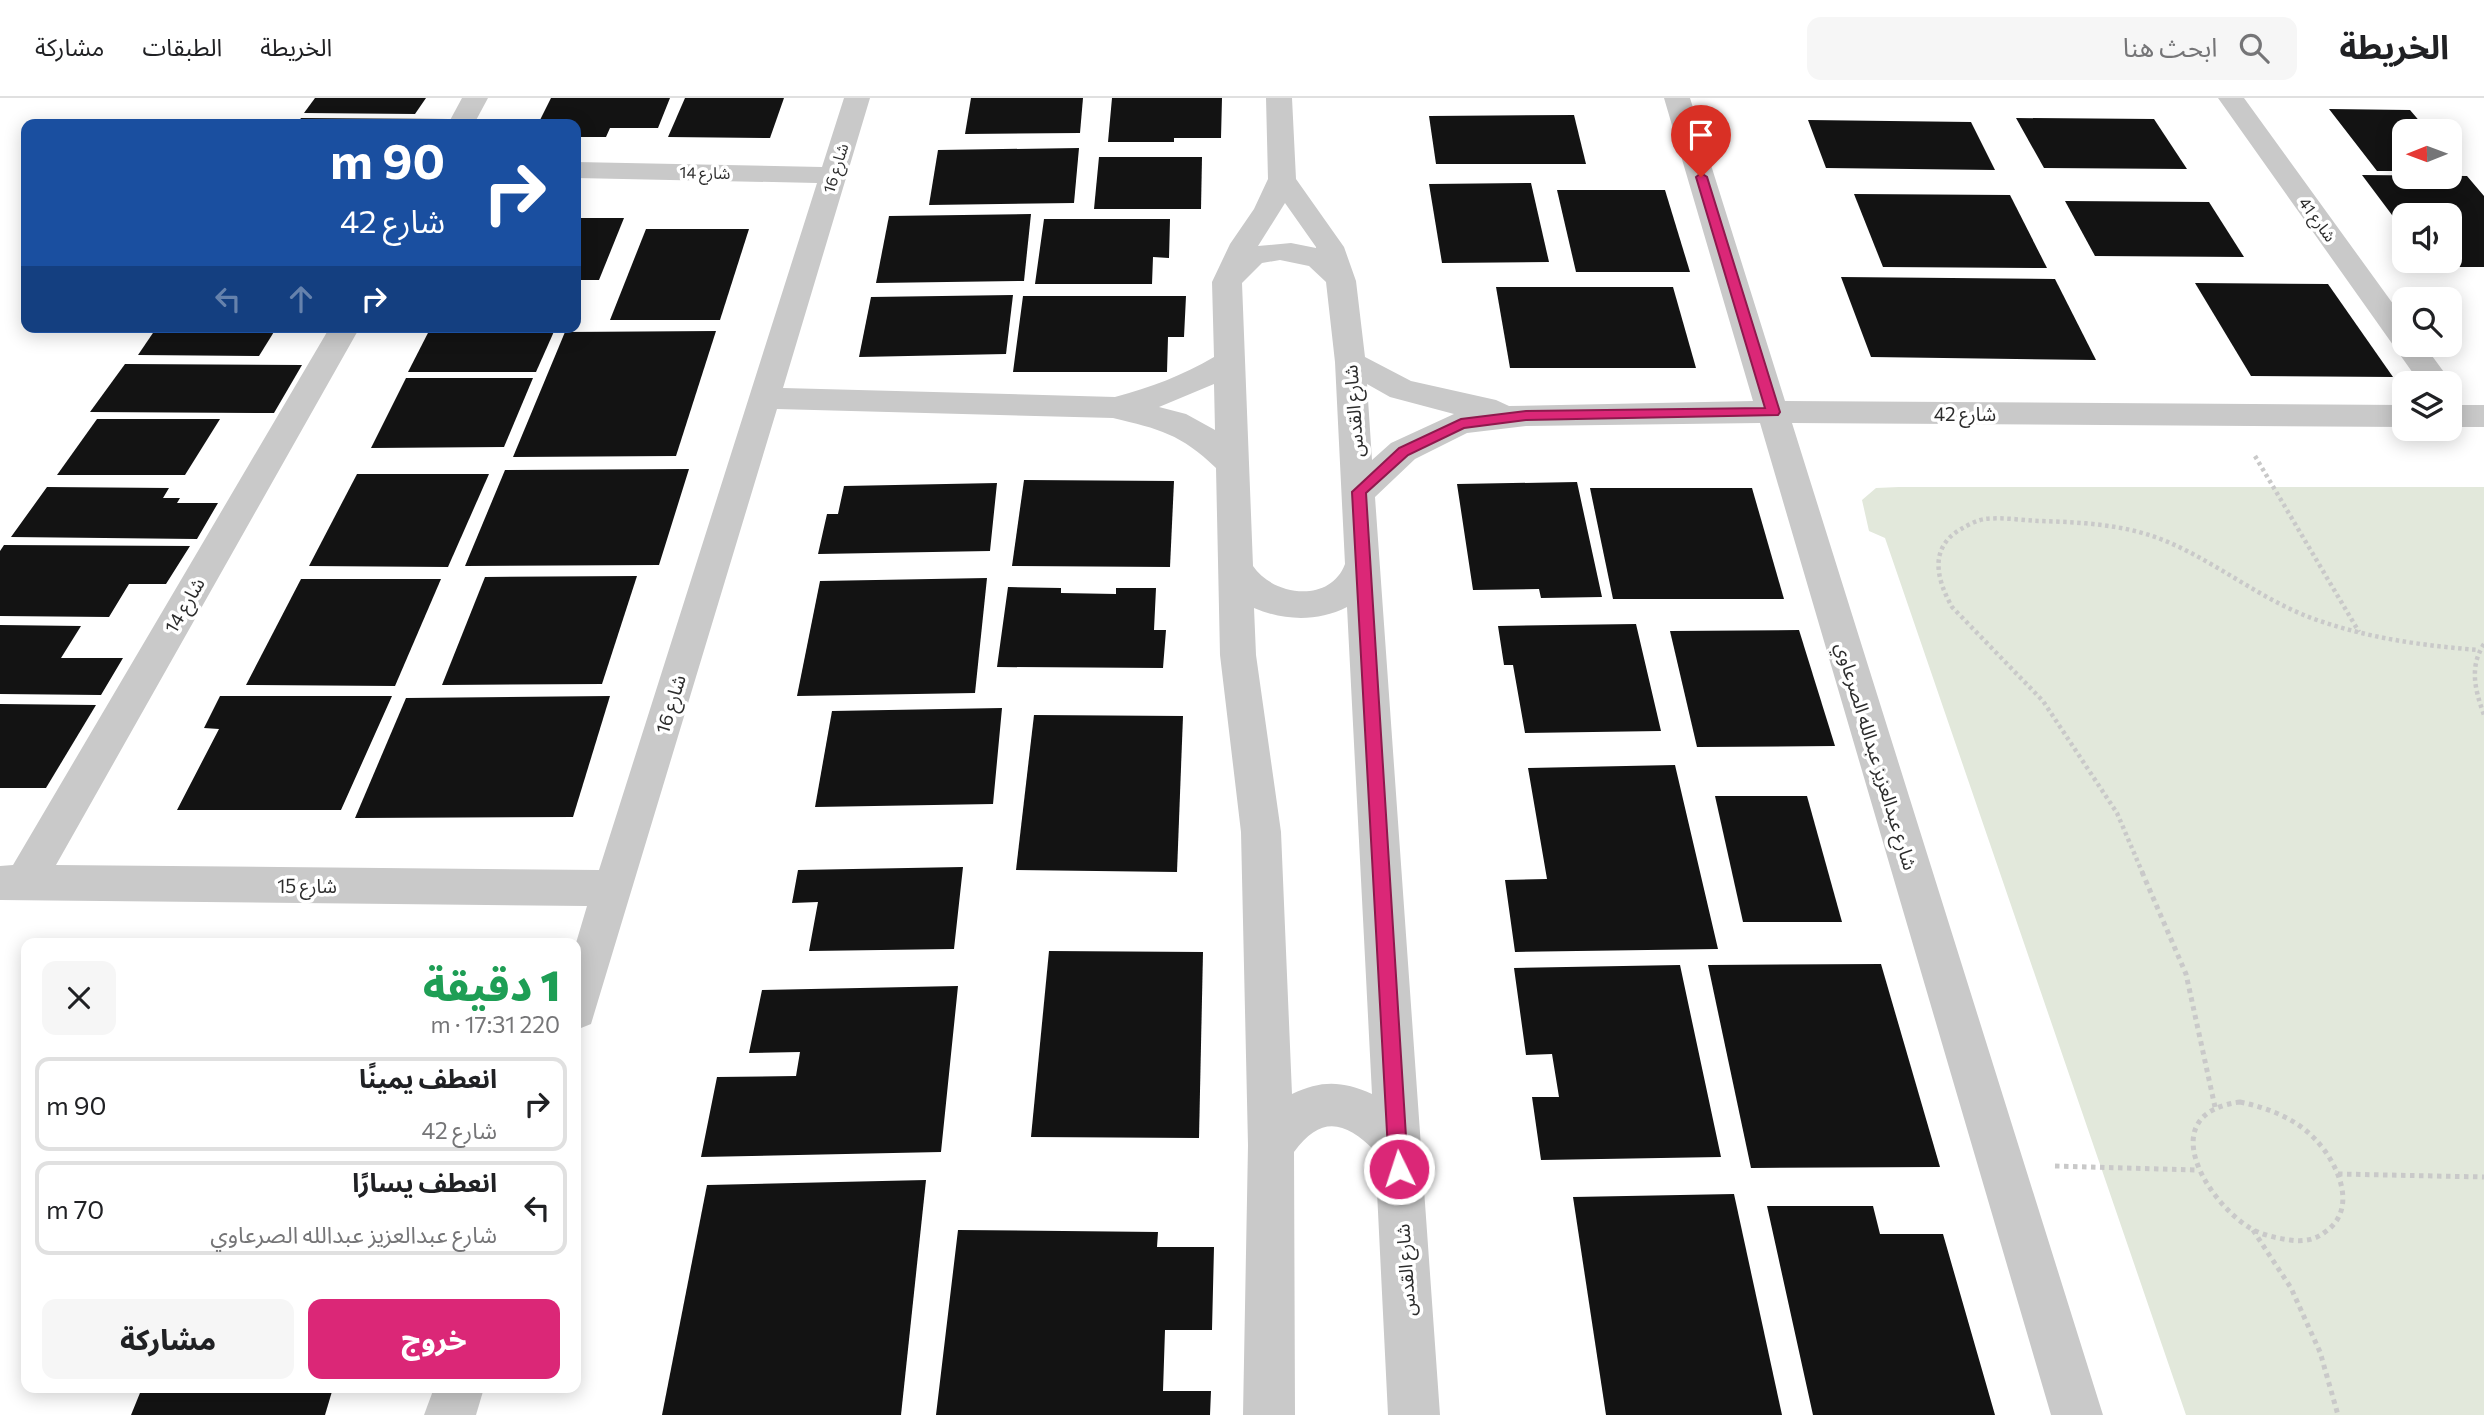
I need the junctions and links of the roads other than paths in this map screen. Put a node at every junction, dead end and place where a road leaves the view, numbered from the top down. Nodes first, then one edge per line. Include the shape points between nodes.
1 (475, 98) edge
2 (857, 98) edge
3 (1279, 98) edge
4 (1677, 98) edge
5 (2231, 98) edge
6 (463, 119) edge
7 (581, 170) edge
8 (833, 175) junction
9 (1282, 179) junction
10 (1341, 281) junction
11 (1227, 282) junction
12 (2392, 323) edge
13 (341, 333) edge
14 (1228, 362) junction
15 (1350, 362) junction
16 (764, 398) junction
17 (1113, 407) junction
18 (1773, 412) junction
19 (1526, 415) junction
20 (2392, 416) edge
21 (1232, 464) junction
22 (1359, 492) junction
23 (1363, 565) junction
24 (1236, 567) junction
25 (12, 883) edge
26 (614, 888) junction
27 (581, 994) edge
28 (1397, 1141) junction
29 (1271, 1145) junction
30 (457, 1393) edge
31 (450, 1415) edge
32 (1269, 1415) edge
33 (1414, 1415) edge
34 (2077, 1415) edge

1 - 6 street
2 - 8 street, شارع 16
3 - 9 street
4 - 18 street, شارع عبدالعزيز عبدالله الصرعاوي
5 - 12 street, شارع 41
7 - 8 street, شارع 14
8 - 16 street, شارع 16
9 - 10 street, شارع القدس via 1330,247
9 - 11 street
10 - 11 street via 1326,264 1307,255 1271,252 1252,257
10 - 15 street, شارع القدس
11 - 14 street
13 - 25 street, شارع 14
14 - 17 street via 1174,391
14 - 21 street
15 - 19 street, شارع 42 via 1401,389
15 - 22 street, شارع القدس
16 - 17 street
16 - 26 street, شارع 16
17 - 21 street via 1175,422 1206,439
18 - 19 street, شارع 42
18 - 20 street, شارع 42
18 - 34 street, شارع عبدالعزيز عبدالله الصرعاوي
19 - 22 street, شارع 42 via 1461,423 1403,451
21 - 24 street
22 - 23 street, شارع القدس
23 - 24 street via 1353,585 1330,600 1302,605 1272,601 1248,587
23 - 28 street, شارع القدس
24 - 29 street via 1238,654 1261,832
25 - 26 street, شارع 15
26 - 27 street, شارع 16
28 - 29 street via 1379,1121 1357,1108 1331,1104 1305,1110 1284,1124
28 - 33 street, شارع القدس
29 - 32 street
30 - 31 street

